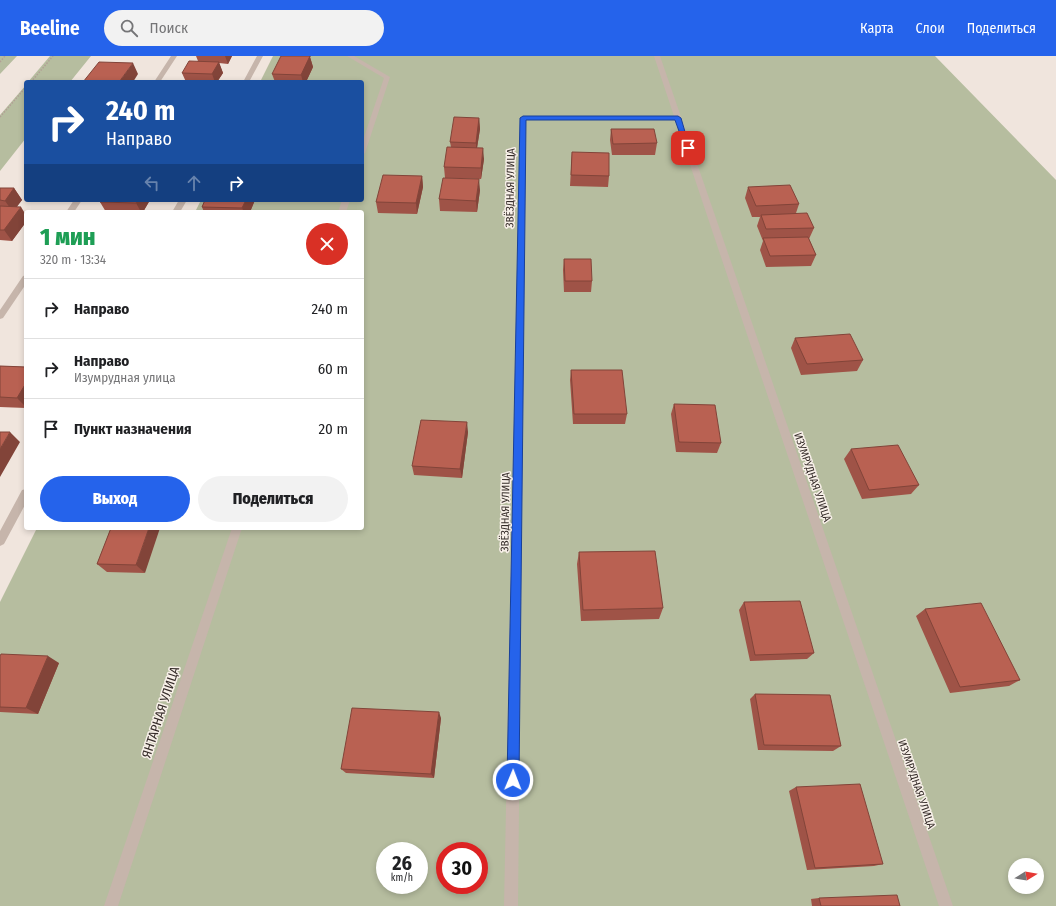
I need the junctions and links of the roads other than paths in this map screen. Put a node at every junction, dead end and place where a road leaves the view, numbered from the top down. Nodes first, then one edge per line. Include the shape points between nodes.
1 (174, 56) edge
2 (260, 56) edge
3 (350, 56) edge
4 (657, 56) edge
5 (158, 80) edge
6 (247, 80) edge
7 (678, 118) junction
8 (364, 147) edge
9 (24, 281) edge
10 (0, 316) edge
11 (24, 496) edge
12 (236, 530) edge
13 (0, 541) edge
14 (111, 906) edge
15 (511, 906) edge
16 (946, 906) edge

1 - 5 street
2 - 6 street
3 - 8 street via 387,77
4 - 7 street, ИЗУМРУДНАЯ УЛИЦА
7 - 15 street, ЗВЁЗДНАЯ УЛИЦА via 523,118
7 - 16 street, ИЗУМРУДНАЯ УЛИЦА
9 - 10 street
11 - 13 street
12 - 14 street, ЯНТАРНАЯ УЛИЦА

